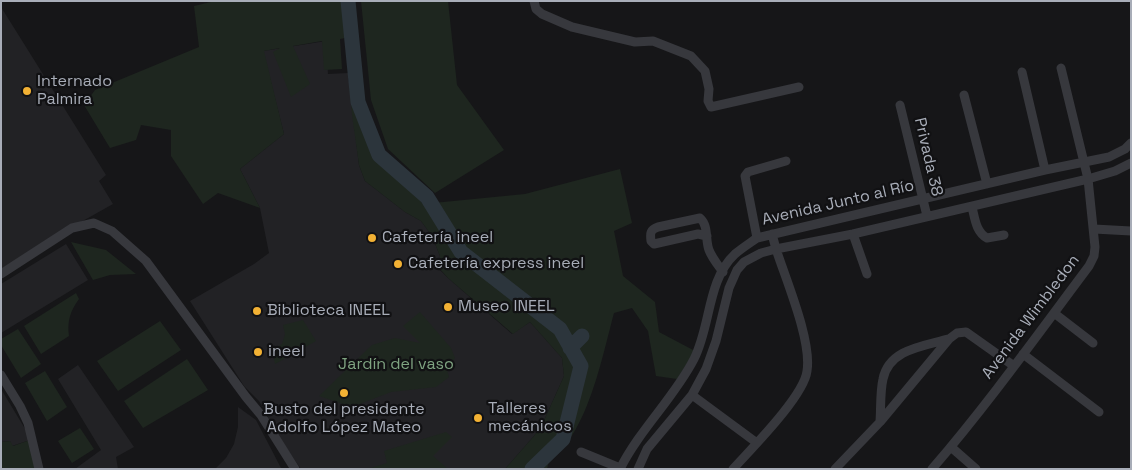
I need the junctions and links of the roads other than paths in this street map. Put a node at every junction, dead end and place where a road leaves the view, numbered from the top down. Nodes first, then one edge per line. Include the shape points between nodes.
1 (534, 1) edge
2 (1061, 68) dead end
3 (1022, 72) dead end
4 (799, 87) dead end
5 (964, 95) dead end
6 (900, 105) dead end
7 (1131, 143) edge
8 (786, 160) dead end
9 (1085, 162) junction
10 (1131, 163) edge
11 (1045, 170) junction
12 (1088, 179) junction
13 (987, 184) junction
14 (923, 199) junction
15 (972, 207) junction
16 (927, 216) junction
17 (1094, 230) junction
18 (1131, 231) edge
19 (772, 234) junction
20 (853, 234) junction
21 (1004, 235) dead end
22 (707, 236) junction
23 (757, 238) junction
24 (776, 249) junction
25 (723, 272) junction
26 (1, 274) edge
27 (867, 274) dead end
28 (1054, 313) junction
29 (702, 339) junction
30 (949, 339) junction
31 (716, 341) junction
32 (1093, 342) dead end
33 (1023, 354) junction
34 (1014, 366) junction
35 (1, 375) edge
36 (692, 395) junction
37 (1099, 412) dead end
38 (880, 422) junction
39 (757, 443) junction
40 (951, 447) junction
41 (581, 452) dead end
42 (620, 468) edge
43 (39, 469) edge
44 (295, 469) edge
45 (638, 469) edge
46 (733, 469) edge
47 (836, 469) edge
48 (932, 469) edge
49 (976, 469) edge

1 - 4 street via 542,14 572,27 635,42 653,40 691,56 705,71 711,107
2 - 9 street, Avenida Wimbledon
3 - 11 street
5 - 13 street
6 - 14 street, Privada 38
7 - 9 street, Avenida Junto al Río via 1109,157
8 - 23 street via 748,172 745,176
9 - 11 street, Avenida Junto al Río
9 - 12 street, Avenida Wimbledon
10 - 12 street, Avenida Junto al Río
11 - 13 street, Avenida Junto al Río
12 - 15 street, Avenida Junto al Río
12 - 17 street, Avenida Wimbledon
13 - 14 street, Avenida Junto al Río
14 - 16 street, Privada 38
14 - 19 street, Avenida Junto al Río
15 - 16 street, Avenida Junto al Río
15 - 21 street via 982,236
16 - 20 street, Avenida Junto al Río
17 - 18 street
17 - 28 street, Avenida Wimbledon via 1092,261
19 - 23 street, Avenida Junto al Río
19 - 24 street
20 - 24 street, Avenida Junto al Río
20 - 27 street
22 - 22 street via 700,218 658,227 650,234 654,244 698,234
22 - 25 street via 708,249
23 - 25 street, Avenida Junto al Río via 735,254
24 - 31 street, Avenida Junto al Río via 744,262 737,270 729,288
24 - 39 street via 806,340 807,372 800,391
25 - 29 street, Avenida Junto al Río via 716,285
26 - 44 street via 72,228 94,223 112,231 146,261 261,415
28 - 32 street
28 - 33 street, Avenida Wimbledon
29 - 31 street
29 - 42 street, Avenida Junto al Río via 677,388 637,439
30 - 34 street via 966,332
30 - 38 street
30 - 38 street via 901,354 891,362 882,380
31 - 36 street, Avenida Junto al Río
33 - 34 street, Avenida Wimbledon
33 - 37 street
34 - 40 street, Avenida Wimbledon
35 - 43 street via 28,423
36 - 39 street
36 - 45 street, Avenida Junto al Río via 647,450
38 - 47 street
39 - 46 street
40 - 48 street, Avenida Wimbledon
40 - 49 street
41 - 42 street

